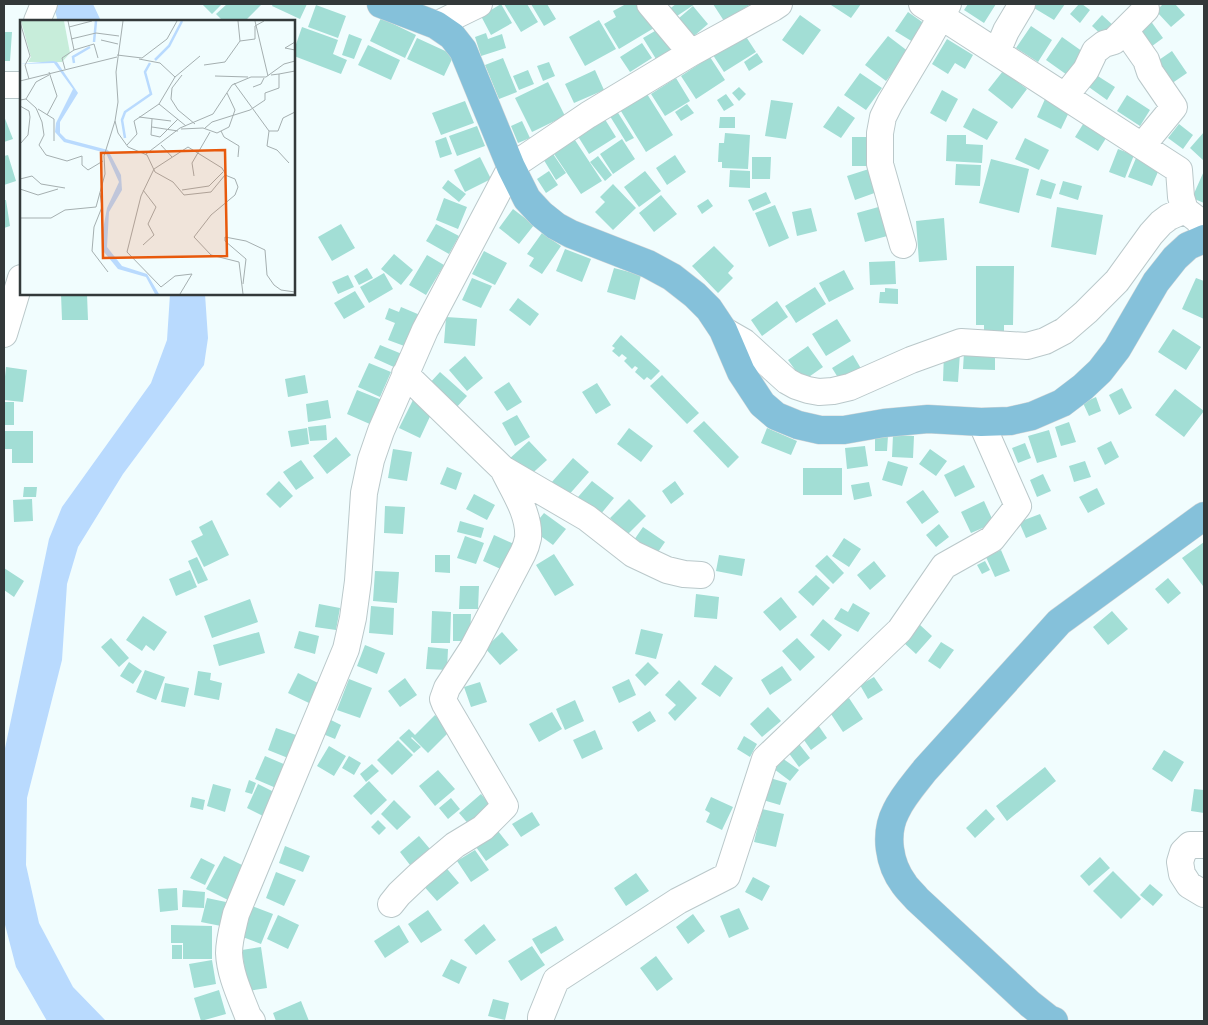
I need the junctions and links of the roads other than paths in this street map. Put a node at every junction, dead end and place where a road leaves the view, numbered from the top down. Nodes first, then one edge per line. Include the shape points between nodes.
1 (381, 4) edge
2 (480, 4) edge
3 (650, 4) edge
4 (779, 4) edge
5 (1022, 4) edge
6 (937, 8) edge
7 (1146, 9) dead end
8 (436, 25) junction
9 (1125, 30) junction
10 (691, 52) junction
11 (998, 52) junction
12 (4, 85) edge
13 (20, 85) edge
14 (1065, 96) junction
15 (1142, 146) junction
16 (511, 167) junction
17 (1185, 210) junction
18 (1204, 229) edge
19 (1204, 239) edge
20 (903, 245) dead end
21 (20, 281) edge
22 (723, 330) junction
23 (4, 334) edge
24 (405, 374) junction
25 (981, 422) junction
26 (503, 469) junction
27 (1204, 516) edge
28 (701, 575) dead end
29 (1204, 845) edge
30 (1204, 894) edge
31 (392, 904) dead end
32 (252, 1021) edge
33 (541, 1021) edge
34 (1054, 1021) edge

1 - 8 main road
2 - 8 street
3 - 10 street
4 - 10 street
5 - 11 street
6 - 11 street
6 - 20 street via 930,36 890,103 880,134 880,164
7 - 9 street
8 - 16 main road via 452,36 463,50
9 - 14 street via 1114,41 1095,51 1086,70
9 - 15 street via 1174,108
10 - 16 street
11 - 14 street
12 - 13 street
14 - 15 street
15 - 17 street via 1179,170
16 - 22 main road via 527,199 556,226 672,277 709,309
16 - 24 street
17 - 18 street
17 - 22 street via 1161,223 1150,234 1117,281 1086,312 1064,330 1027,346 961,342 850,387 819,392 787,381 744,342
19 - 25 main road via 1188,246 1175,258 1156,282 1117,349 1083,387 1062,403 1032,416
21 - 23 street
22 - 25 main road via 741,372 762,404 776,416 798,426 844,430 884,422 928,419
24 - 26 street
24 - 32 street via 381,431 367,476 358,581 346,649 232,928 229,952 232,975
25 - 33 street via 1018,506 992,539 944,566 900,630 766,760 727,876 678,901 556,980
26 - 28 street via 587,518 633,554 667,570
26 - 31 street via 522,509 528,539 473,648 443,699 505,806 483,828 455,845 418,876
27 - 34 main road via 1059,622 925,770 895,812 891,824 890,855 903,884 1030,1004
29 - 30 street via 1190,845 1180,862 1182,874 1189,885

